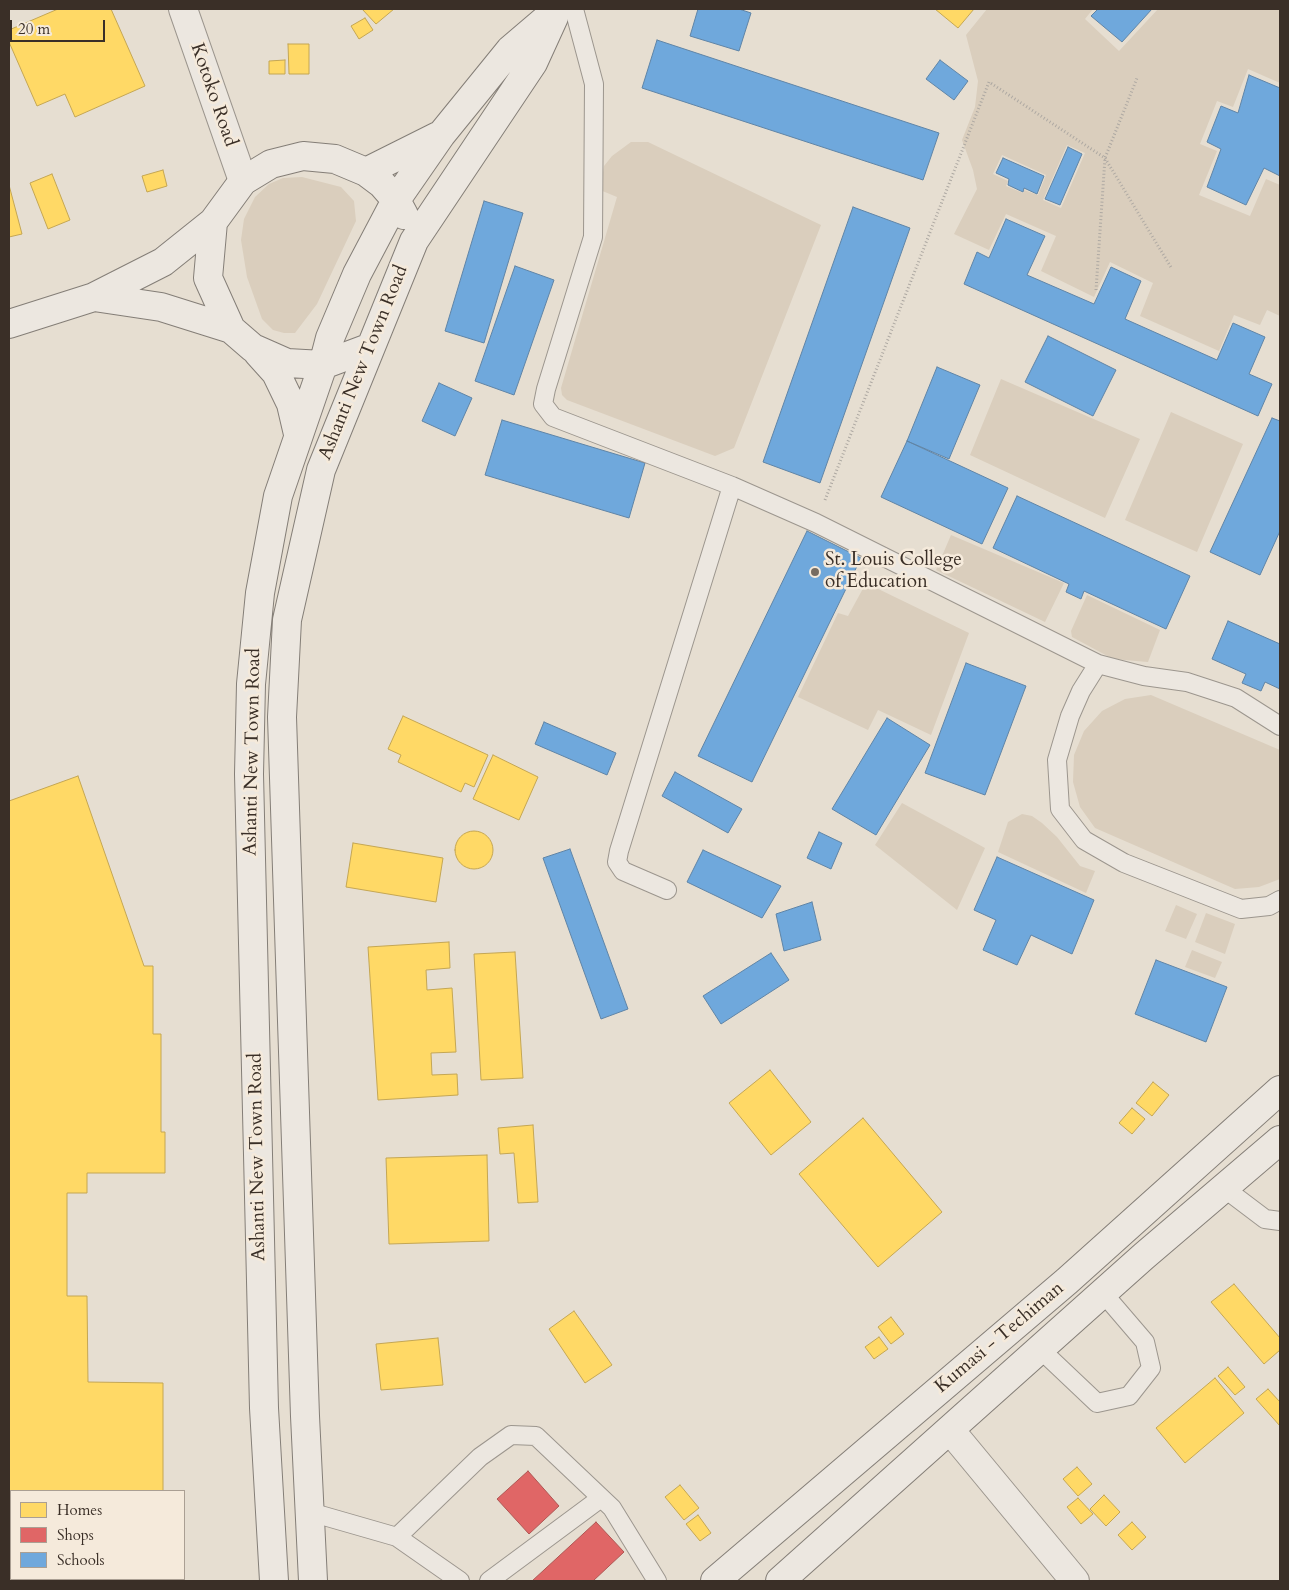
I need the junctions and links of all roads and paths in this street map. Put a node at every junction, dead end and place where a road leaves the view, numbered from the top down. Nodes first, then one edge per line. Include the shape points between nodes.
1 (184, 9) edge
2 (558, 9) edge
3 (574, 9) edge
4 (1137, 78) dead end
5 (441, 135) junction
6 (1105, 158) junction
7 (366, 172) junction
8 (243, 181) junction
9 (396, 200) junction
10 (214, 222) junction
11 (414, 241) junction
12 (1172, 269) dead end
13 (1096, 290) dead end
14 (94, 297) junction
15 (9, 324) edge
16 (231, 328) junction
17 (371, 347) junction
18 (253, 348) junction
19 (323, 365) junction
20 (298, 434) junction
21 (732, 486) junction
22 (816, 522) junction
23 (1098, 664) junction
24 (1280, 726) edge
25 (667, 890) dead end
26 (1280, 900) edge
27 (1280, 1090) edge
28 (1280, 1140) edge
29 (1224, 1188) junction
30 (1280, 1221) edge
31 (1103, 1293) junction
32 (1040, 1349) junction
33 (950, 1430) junction
34 (601, 1498) junction
35 (310, 1512) junction
36 (397, 1537) junction
37 (274, 1581) edge
38 (313, 1581) edge
39 (460, 1581) edge
40 (489, 1581) edge
41 (656, 1581) edge
42 (714, 1581) edge
43 (780, 1581) edge
44 (1075, 1581) edge

1 - 8 street, Kotoko Road
2 - 5 street, Ashanti New Town Road via 510,50
2 - 11 street, Ashanti New Town Road via 533,62
3 - 21 lane via 594,84 592,237 543,404 553,417
4 - 6 path
5 - 7 street
5 - 9 street, Ashanti New Town Road
6 - 12 path
6 - 13 path
6 - 22 path via 990,82
7 - 8 street via 335,159 303,156 271,164
7 - 9 street
8 - 10 street
9 - 11 street
9 - 19 street, Ashanti New Town Road via 357,274 330,338
10 - 14 street via 163,262
10 - 16 street via 208,278
11 - 17 street, Ashanti New Town Road
14 - 15 street
14 - 16 street via 161,307
16 - 18 street
17 - 19 street
17 - 35 street, Ashanti New Town Road via 321,470 287,620 282,717
18 - 19 street via 287,363
18 - 20 street via 276,373 291,404
19 - 20 street, Ashanti New Town Road
20 - 37 street, Ashanti New Town Road via 278,496 260,593 251,684 249,774 264,1408
21 - 22 lane
21 - 25 lane via 617,862 623,870
22 - 23 lane
23 - 24 lane via 1144,676 1187,682 1236,698
23 - 26 lane via 1070,716 1057,760 1060,809 1084,840 1124,863 1241,909 1269,906
27 - 42 street, Kumasi - Techiman via 1067,1281
28 - 29 street, Kumasi - Techiman
29 - 30 lane via 1265,1219
29 - 31 street, Kumasi - Techiman
31 - 32 street, Kumasi - Techiman
31 - 32 lane via 1145,1342 1151,1368 1129,1396 1097,1403
32 - 33 street, Kumasi - Techiman
33 - 43 street, Kumasi - Techiman
33 - 44 street
34 - 36 lane via 536,1436 511,1435 480,1456
34 - 40 lane
34 - 41 lane via 612,1508
35 - 36 lane
35 - 38 street, Ashanti New Town Road
36 - 39 lane

